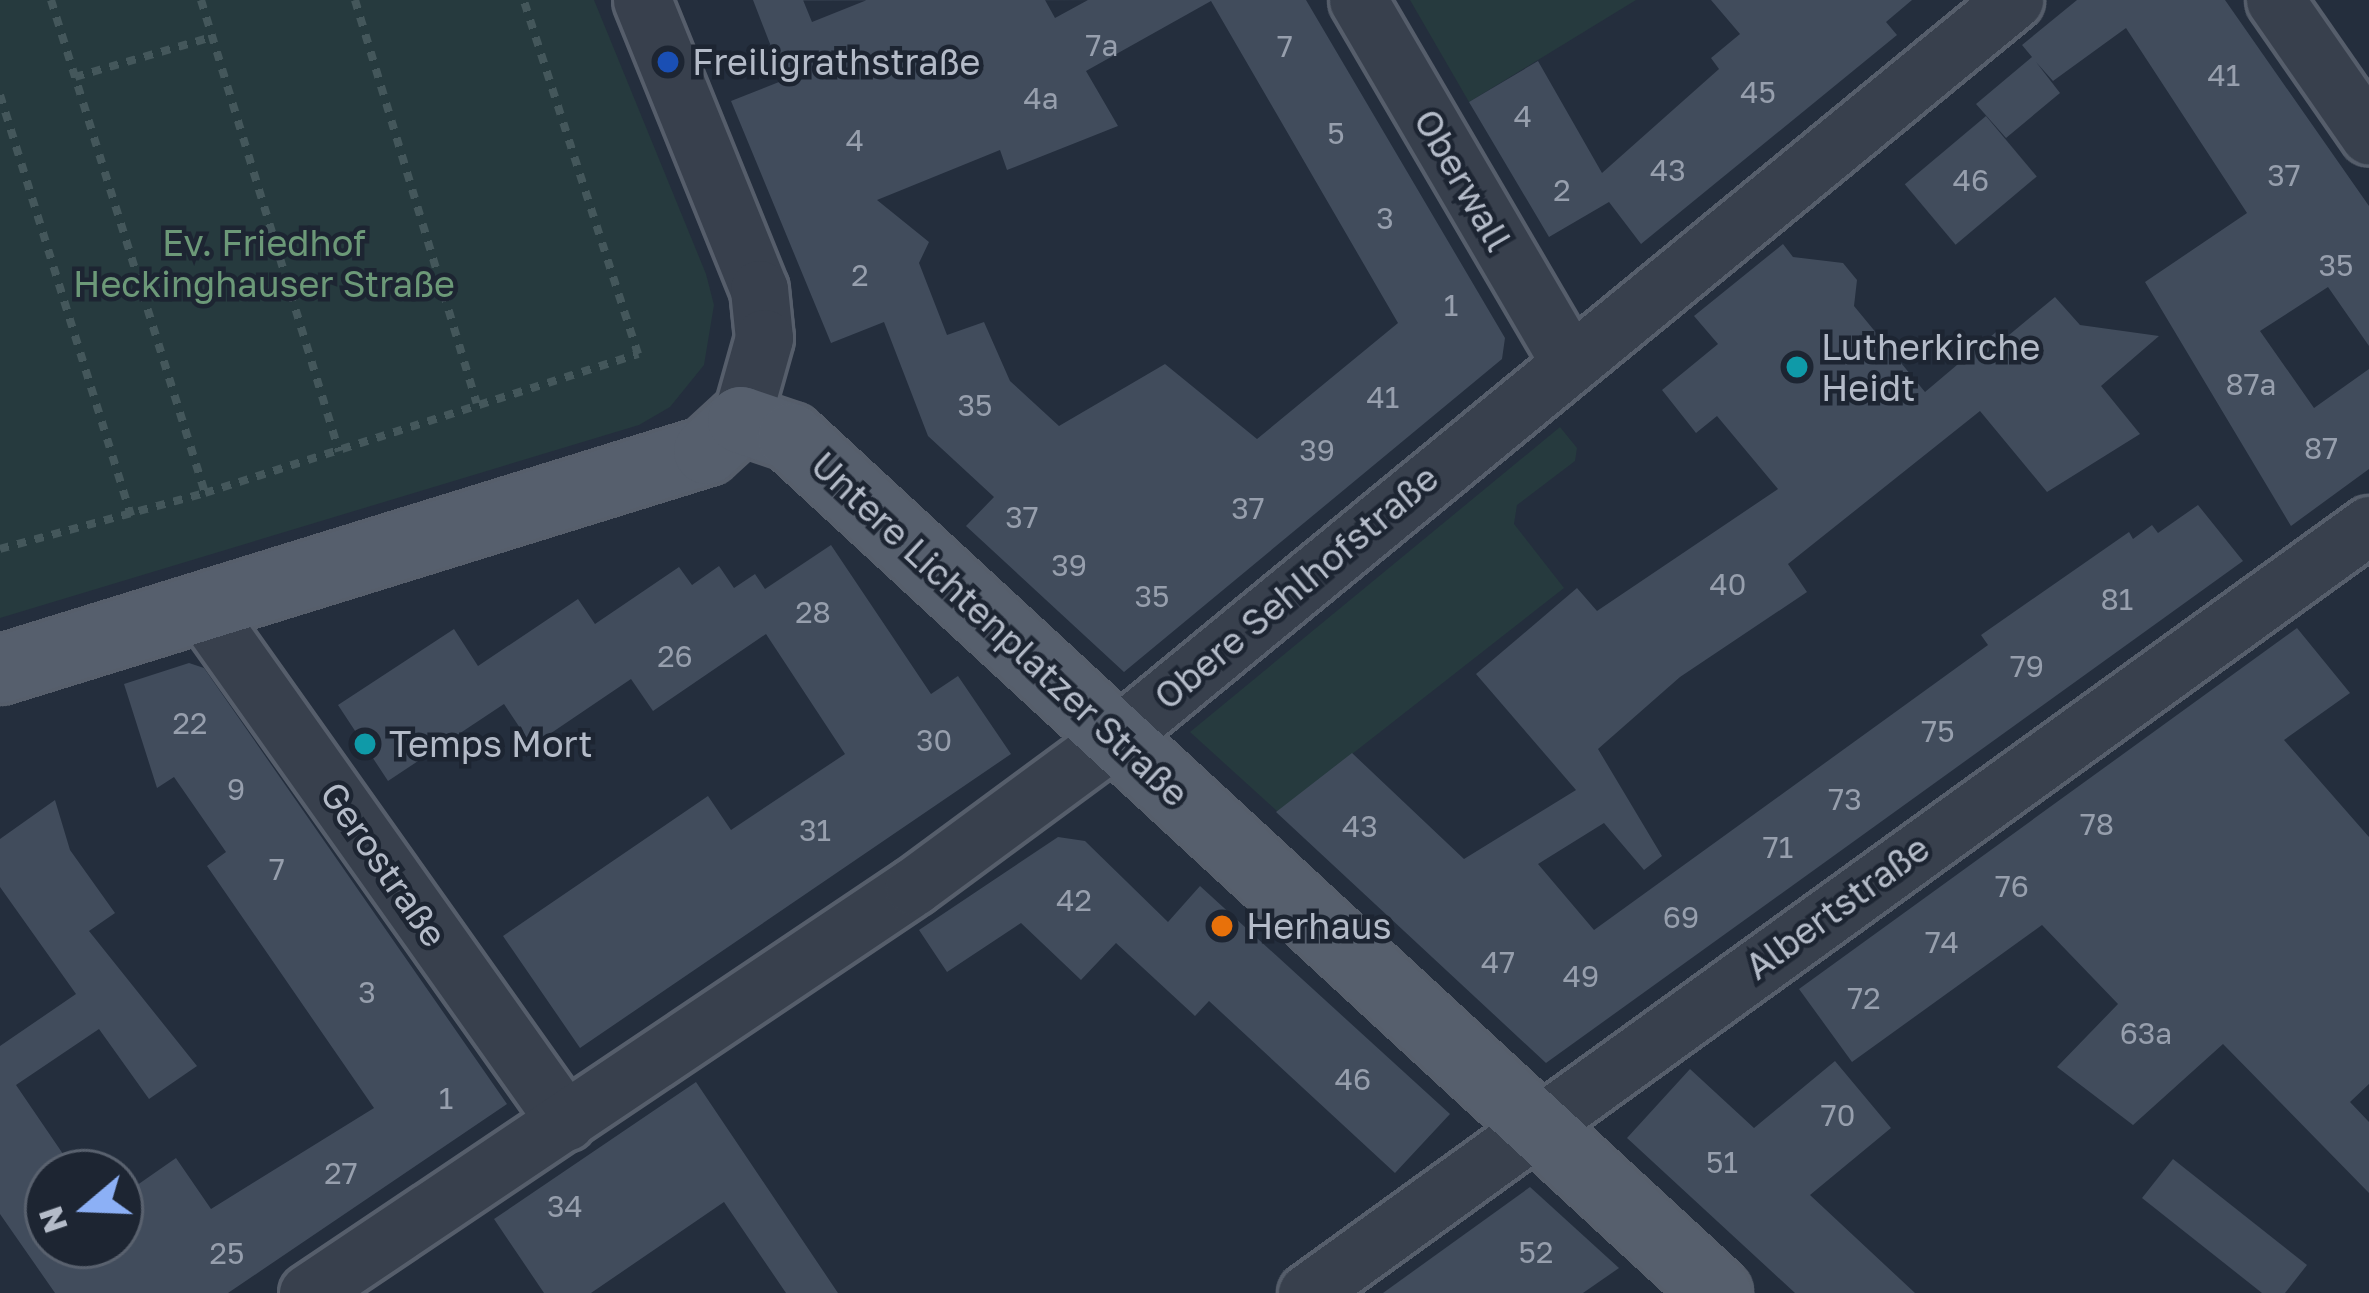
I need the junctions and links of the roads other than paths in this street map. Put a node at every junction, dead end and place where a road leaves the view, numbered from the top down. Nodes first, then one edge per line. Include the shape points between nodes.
1 (642, 0) edge
2 (1358, 0) edge
3 (2014, 0) edge
4 (2276, 0) edge
5 (2369, 135) edge
6 (1568, 360) junction
7 (741, 420) junction
8 (2369, 525) edge
9 (201, 607) junction
10 (0, 670) edge
11 (1116, 736) junction
12 (566, 1122) junction
13 (1535, 1124) junction
14 (308, 1293) edge
15 (1307, 1293) edge
16 (1718, 1293) edge

1 - 7 street via 759,289 761,360
2 - 6 street, Oberwall
3 - 6 street, Obere Sehlhofstraße
4 - 5 street
6 - 11 street, Obere Sehlhofstraße
7 - 9 main road via 706,452
7 - 11 main road, Untere Lichtenplatzer Straße via 791,437
8 - 13 street, Albertstraße
9 - 10 main road
9 - 12 street, Gerostraße
11 - 12 street, Obere Sehlhofstraße via 914,886
11 - 13 main road, Untere Lichtenplatzer Straße
12 - 14 street, Obere Sehlhofstraße
13 - 15 street, Albertstraße
13 - 16 main road, Untere Lichtenplatzer Straße

